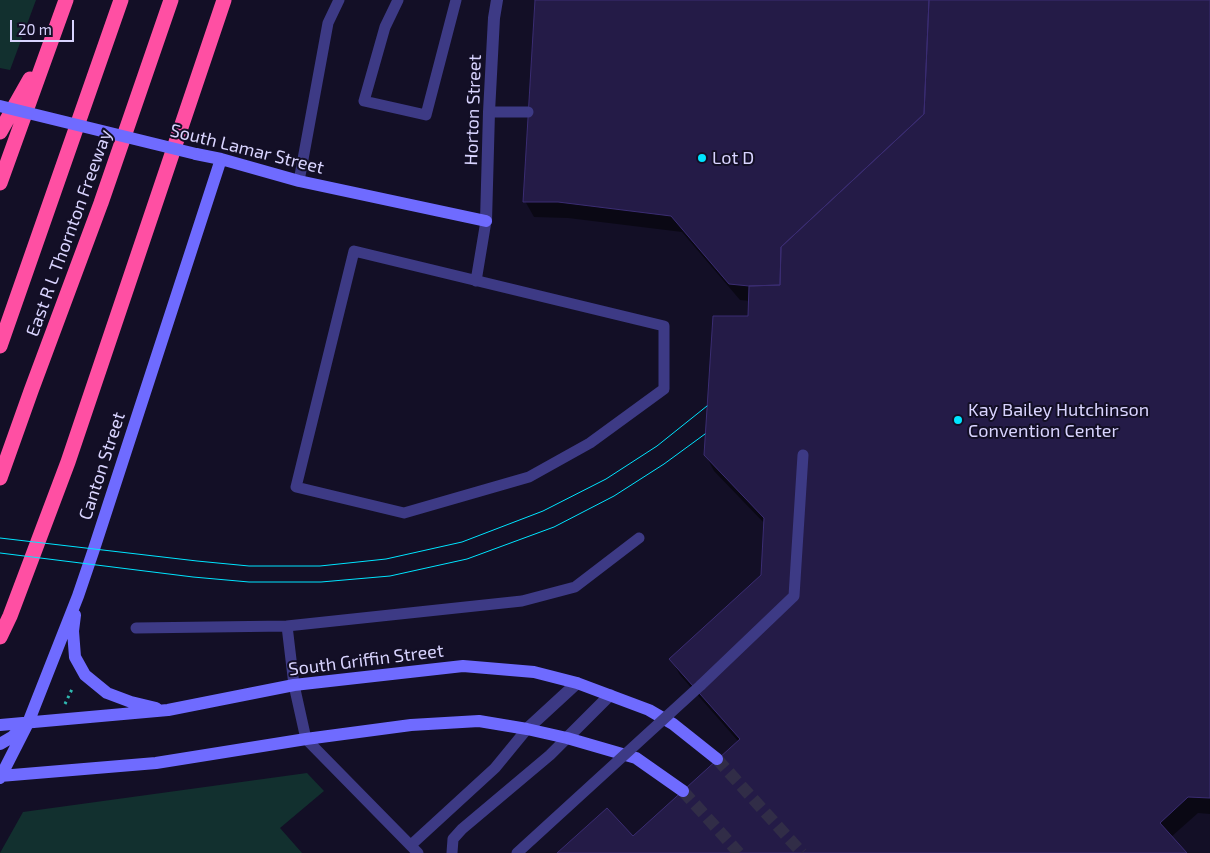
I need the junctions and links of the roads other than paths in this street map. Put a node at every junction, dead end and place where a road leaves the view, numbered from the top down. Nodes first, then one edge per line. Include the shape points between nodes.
1 (66, 0) edge
2 (121, 0) edge
3 (171, 0) edge
4 (339, 0) edge
5 (398, 0) edge
6 (456, 0) edge
7 (497, 0) edge
8 (223, 2) edge
9 (51, 41) junction
10 (0, 106) edge
11 (489, 112) junction
12 (528, 112) dead end
13 (0, 132) edge
14 (221, 159) junction
15 (299, 181) junction
16 (0, 183) edge
17 (486, 221) junction
18 (476, 281) junction
19 (0, 346) edge
20 (804, 455) dead end
21 (0, 478) edge
22 (639, 538) dead end
23 (78, 596) junction
24 (287, 626) junction
25 (136, 628) dead end
26 (0, 637) edge
27 (577, 684) junction
28 (294, 685) junction
29 (610, 695) junction
30 (168, 710) junction
31 (28, 723) junction
32 (0, 725) edge
33 (527, 729) junction
34 (567, 738) junction
35 (306, 739) junction
36 (0, 744) edge
37 (717, 759) tunnel mouth
38 (0, 776) edge
39 (683, 790) tunnel mouth
40 (415, 849) edge
41 (452, 853) edge
42 (516, 853) edge

1 - 9 highway
2 - 19 highway, East R L Thornton Freeway
3 - 21 highway, East R L Thornton Freeway
4 - 15 lane via 328,23
5 - 6 lane via 385,27 364,101 426,115
7 - 11 street, Horton Street
8 - 26 highway via 68,462
9 - 13 highway
9 - 16 highway
10 - 14 main road, South Lamar Street, bridge
11 - 12 lane
11 - 17 street, Horton Street
14 - 15 main road, South Lamar Street
14 - 23 main road, Canton Street
15 - 17 main road, South Lamar Street
17 - 18 lane
18 - 18 lane via 354,252 296,487 404,513 529,477 590,443 664,389 664,326
20 - 42 lane, bridge via 794,596
22 - 24 lane via 575,587 522,601
23 - 30 main road via 73,631 76,657 84,675 107,693
23 - 31 main road, Canton Street
24 - 25 lane
24 - 28 lane
27 - 28 main road, South Griffin Street via 534,672 464,666
27 - 29 main road, South Griffin Street
27 - 33 street
28 - 30 main road, South Griffin Street
28 - 35 lane
29 - 34 street
29 - 37 main road, South Griffin Street via 649,710 673,724
30 - 31 main road, South Griffin Street
31 - 32 main road, South Griffin Street
31 - 36 main road
31 - 38 main road, Canton Street
33 - 34 main road
33 - 35 main road via 479,722 411,725
33 - 40 lane via 495,768
34 - 39 main road via 636,758
34 - 41 lane via 462,829 453,839
35 - 38 main road via 156,763
35 - 40 lane

